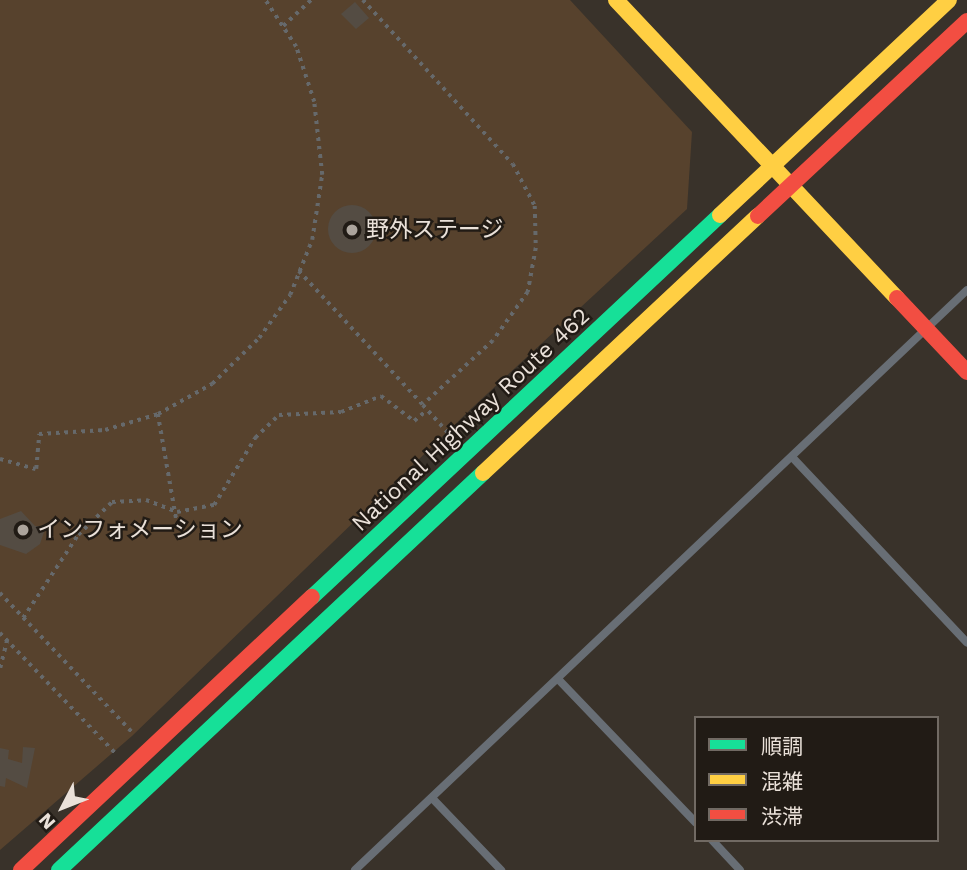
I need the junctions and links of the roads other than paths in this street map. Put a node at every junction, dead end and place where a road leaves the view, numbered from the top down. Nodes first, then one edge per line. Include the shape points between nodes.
1 (617, 0) edge
2 (949, 0) edge
3 (967, 22) edge
4 (774, 167) junction
5 (793, 188) junction
6 (967, 290) edge
7 (926, 329) junction
8 (967, 372) edge
9 (792, 457) junction
10 (967, 643) edge
11 (558, 679) junction
12 (432, 798) junction
13 (694, 821) edge
14 (714, 842) edge
15 (21, 870) edge
16 (59, 870) edge
17 (355, 870) edge
18 (500, 870) edge
19 (740, 870) edge

1 - 4 main road
2 - 4 main road, National Highway Route 462
3 - 5 main road
4 - 5 main road
4 - 15 main road, National Highway Route 462
5 - 7 main road
5 - 16 main road
6 - 7 lane
7 - 8 main road
7 - 9 lane
9 - 10 lane
9 - 11 lane
11 - 12 lane
11 - 13 lane
12 - 17 lane
12 - 18 lane
14 - 19 lane

